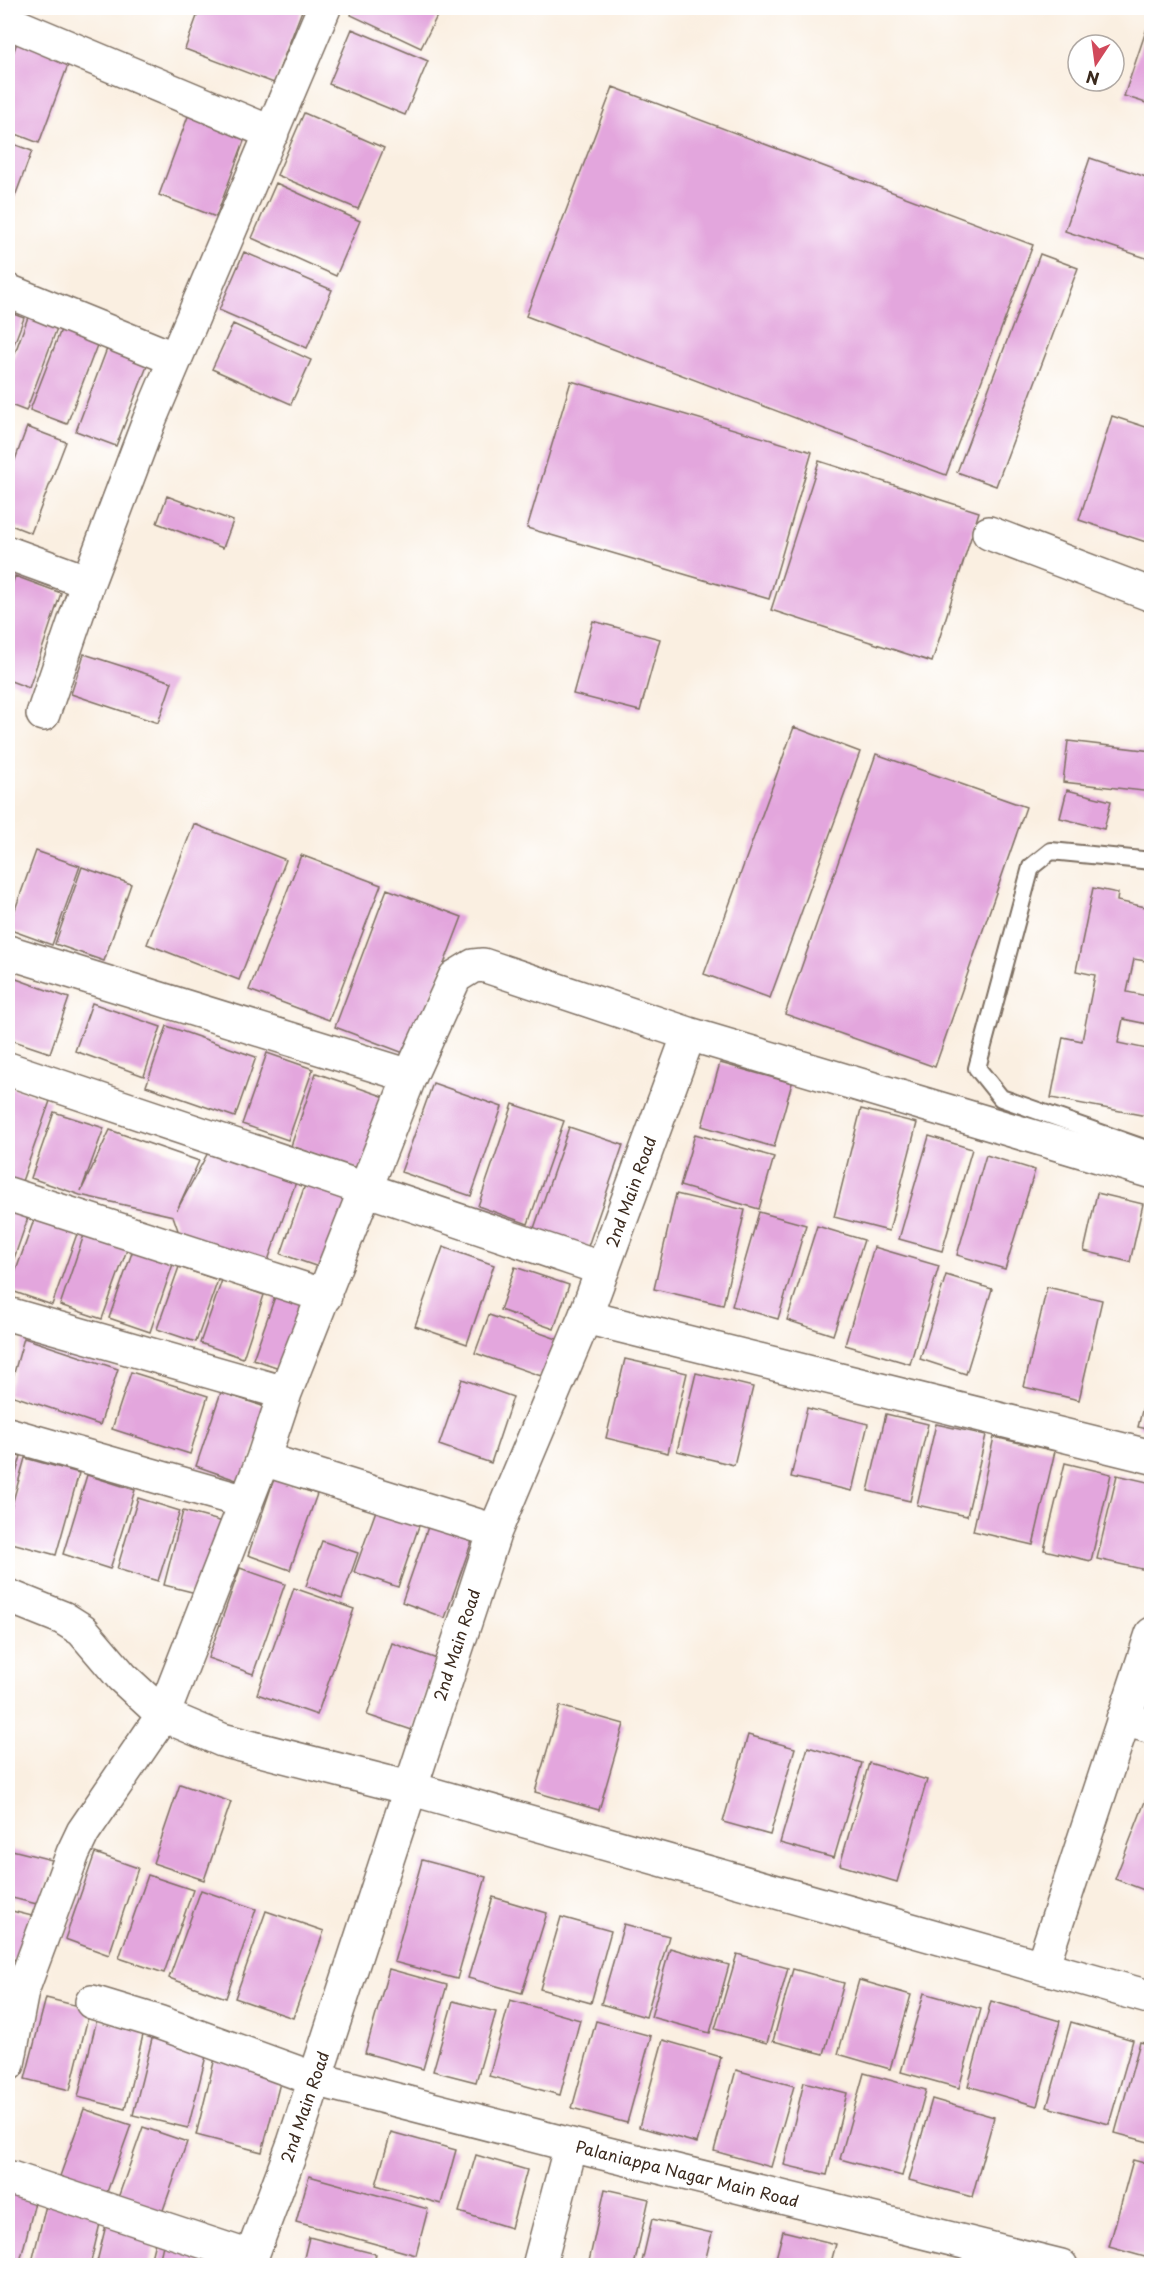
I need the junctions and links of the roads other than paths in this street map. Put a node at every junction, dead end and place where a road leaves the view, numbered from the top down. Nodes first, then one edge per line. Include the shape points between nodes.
1 (324, 8) edge
2 (8, 22) edge
3 (272, 133) junction
4 (8, 291) edge
5 (175, 359) junction
6 (989, 533) dead end
7 (8, 553) edge
8 (88, 582) junction
9 (1152, 595) edge
10 (43, 714) dead end
11 (1152, 861) edge
12 (8, 952) edge
13 (690, 1034) junction
14 (8, 1069) edge
15 (410, 1076) junction
16 (1152, 1151) edge
17 (1152, 1172) edge
18 (365, 1191) junction
19 (8, 1194) edge
20 (603, 1269) junction
21 (325, 1296) junction
22 (8, 1314) edge
23 (585, 1317) junction
24 (285, 1393) junction
25 (8, 1434) edge
26 (1152, 1457) edge
27 (262, 1460) junction
28 (246, 1502) junction
29 (495, 1531) junction
30 (8, 1596) edge
31 (1152, 1634) edge
32 (163, 1715) junction
33 (1137, 1723) edge
34 (409, 1788) junction
35 (1042, 1967) junction
36 (15, 1989) edge
37 (1152, 1998) edge
38 (92, 2002) dead end
39 (8, 2064) edge
40 (315, 2079) junction
41 (571, 2145) junction
42 (11, 2178) dead end
43 (249, 2261) edge
44 (1025, 2261) edge
45 (539, 2265) edge
46 (1061, 2265) edge

1 - 3 street
2 - 3 street
3 - 5 street
4 - 5 street
5 - 8 street
6 - 9 street
7 - 8 street
8 - 10 street
11 - 16 lane via 1051,851 1031,867 977,1068 1001,1098
12 - 15 street
13 - 15 street via 494,968 473,966 455,977
13 - 17 street
13 - 20 street, 2nd Main Road
14 - 18 street
15 - 18 street
18 - 20 street
18 - 21 street
19 - 21 street
20 - 23 street, 2nd Main Road
21 - 24 street
22 - 24 street
23 - 26 street
23 - 29 street, 2nd Main Road
24 - 27 street
25 - 28 street
27 - 28 street
27 - 29 street
28 - 32 street
29 - 34 street, 2nd Main Road
30 - 32 street via 82,1630 122,1677
31 - 33 street
32 - 34 street via 222,1740
32 - 36 street via 83,1832
33 - 35 street
34 - 35 street
34 - 40 street, 2nd Main Road
35 - 37 street
36 - 39 street
38 - 40 street, Palaniappa Nagar Main Road
40 - 41 street, Palaniappa Nagar Main Road
40 - 43 street, 2nd Main Road
41 - 44 street, Palaniappa Nagar Main Road
41 - 45 street
42 - 43 street
44 - 46 street, Palaniappa Nagar Main Road

